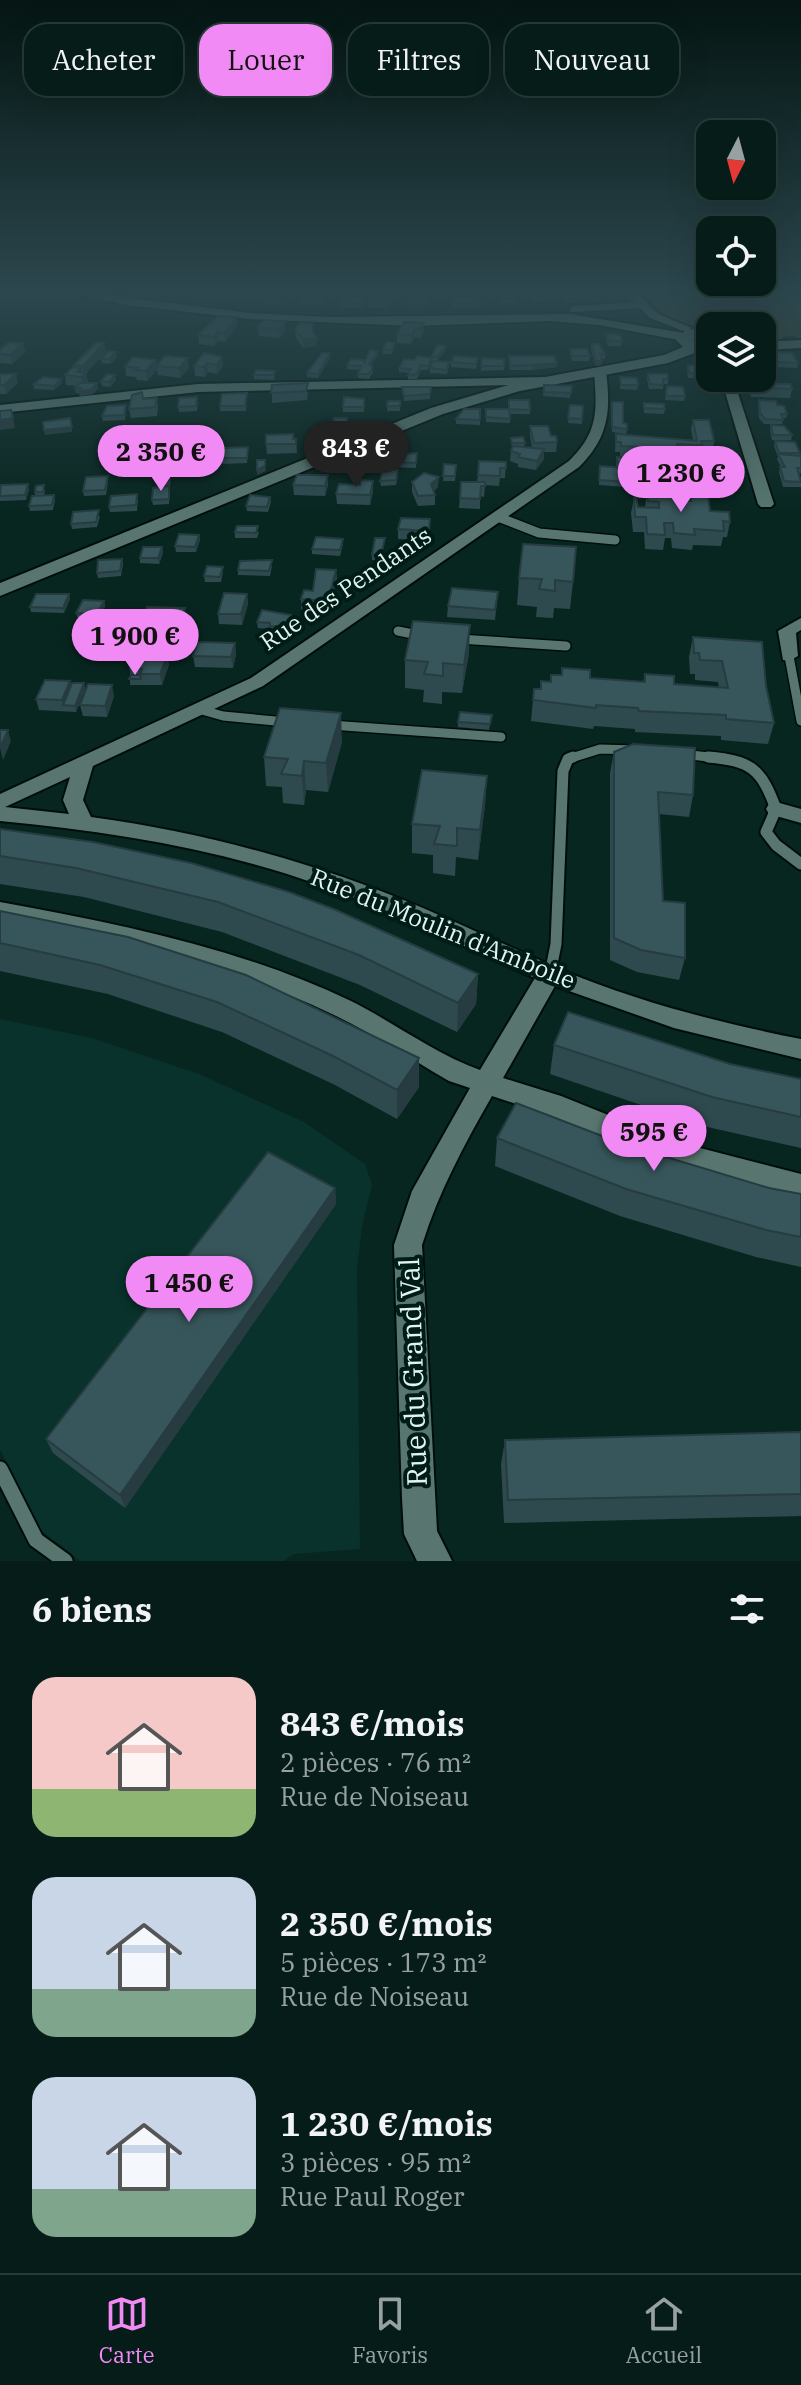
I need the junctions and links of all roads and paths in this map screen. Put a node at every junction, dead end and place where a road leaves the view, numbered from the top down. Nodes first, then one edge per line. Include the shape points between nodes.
1 (618, 368) edge
2 (600, 371) junction
3 (547, 381) junction
4 (731, 392) edge
5 (0, 409) edge
6 (766, 504) dead end
7 (498, 517) junction
8 (615, 540) dead end
9 (0, 590) edge
10 (801, 623) edge
11 (398, 631) dead end
12 (429, 637) edge
13 (444, 638) edge
14 (566, 646) dead end
15 (795, 661) edge
16 (202, 710) junction
17 (801, 721) edge
18 (297, 722) edge
19 (311, 723) edge
20 (501, 737) dead end
21 (644, 751) edge
22 (675, 754) edge
23 (84, 764) junction
24 (0, 802) edge
25 (776, 809) junction
26 (0, 814) edge
27 (801, 816) edge
28 (82, 820) junction
29 (801, 864) edge
30 (0, 910) edge
31 (550, 974) junction
32 (801, 1049) edge
33 (488, 1084) junction
34 (801, 1186) edge
35 (0, 1469) edge
36 (65, 1561) edge
37 (435, 1561) edge

1 - 2 street
2 - 3 street
2 - 7 street, Rue des Pendants via 601,428 592,448
3 - 5 street via 198,388
3 - 9 street via 489,394 392,428
4 - 6 street
7 - 8 lane via 539,533
7 - 16 street, Rue des Pendants via 257,682
10 - 15 street via 787,631
11 - 12 lane
13 - 14 lane
15 - 17 lane
16 - 18 lane
16 - 23 street, Rue des Pendants
19 - 20 lane
21 - 31 lane via 614,748 568,759
22 - 25 lane via 737,760 765,779
23 - 24 street, Rue des Pendants
23 - 28 street via 73,800
25 - 27 street
25 - 29 lane via 766,832
26 - 28 street, Rue du Moulin d'Amboile
28 - 31 street, Rue du Moulin d'Amboile via 259,857 368,894
30 - 33 street via 128,934 234,964 342,1008 458,1073
31 - 32 street, Rue du Moulin d'Amboile via 629,1004
31 - 33 street, Rue du Grand Val
33 - 34 street via 671,1152
33 - 37 street, Rue du Grand Val via 439,1164 408,1245 421,1534
35 - 36 lane via 36,1540

